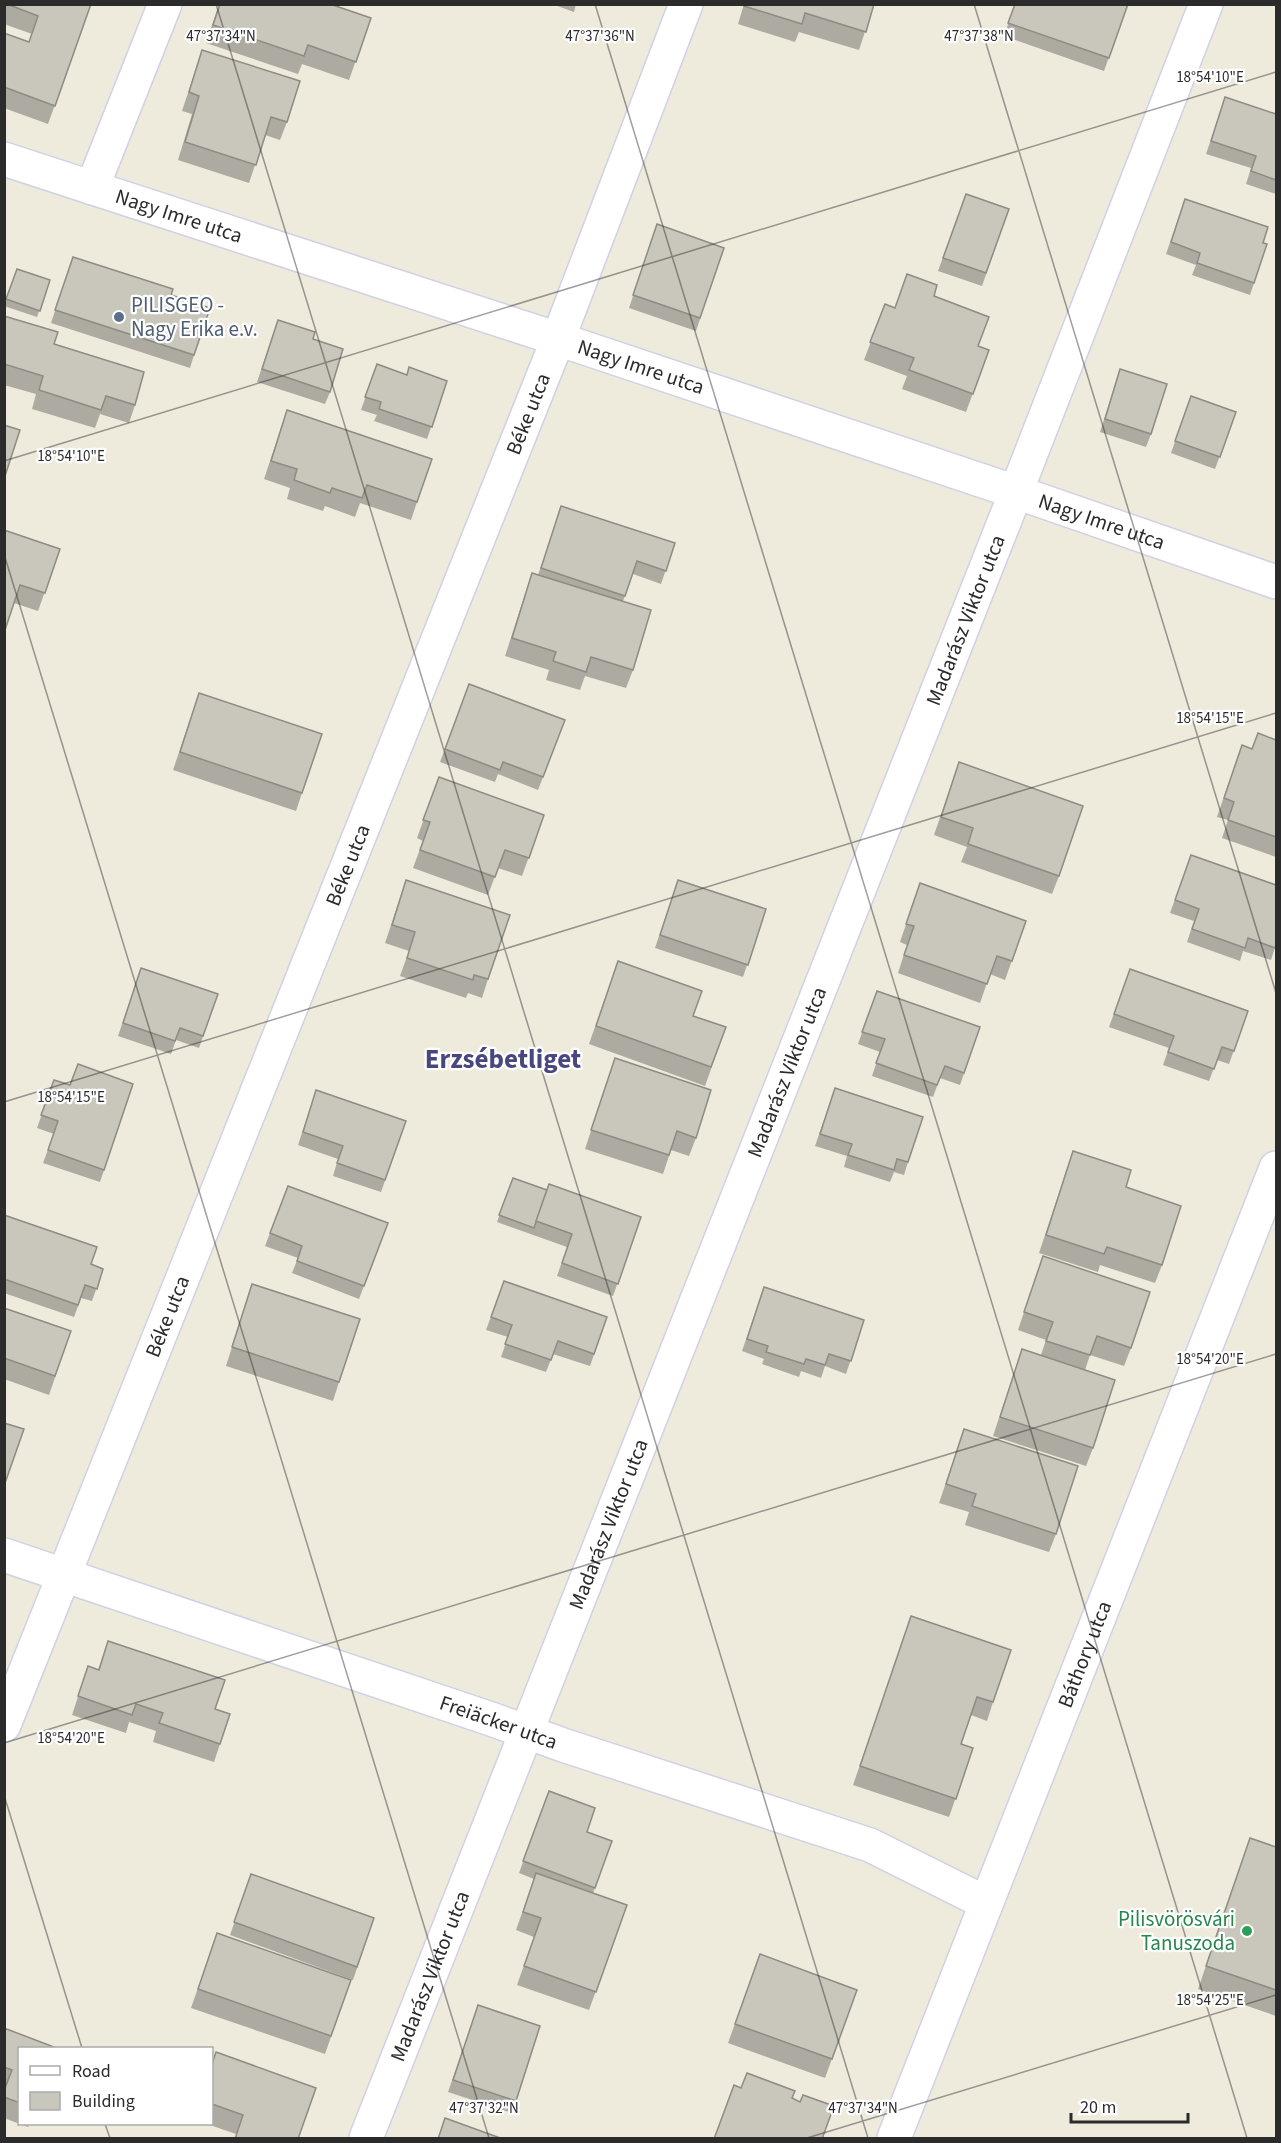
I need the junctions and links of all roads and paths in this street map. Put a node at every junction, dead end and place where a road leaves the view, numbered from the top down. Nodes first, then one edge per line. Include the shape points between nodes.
1 (165, 4) edge
2 (686, 4) edge
3 (1206, 4) edge
4 (4, 159) edge
5 (92, 189) junction
6 (558, 339) junction
7 (1016, 492) junction
8 (1276, 582) edge
9 (1276, 1168) edge
10 (4, 1555) edge
11 (65, 1575) junction
12 (4, 1725) edge
13 (527, 1731) junction
14 (987, 1903) junction
15 (366, 2139) edge
16 (894, 2139) edge

1 - 5 street
2 - 6 street, Béke utca
3 - 7 street, Madarász Viktor utca
4 - 5 street, Nagy Imre utca
5 - 6 street, Nagy Imre utca
6 - 7 street, Nagy Imre utca
6 - 11 street, Béke utca
7 - 8 street, Nagy Imre utca
7 - 13 street, Madarász Viktor utca
9 - 14 street, Báthory utca
10 - 11 street, Freiäcker utca
11 - 12 street, Béke utca
11 - 13 street, Freiäcker utca
13 - 14 street, Freiäcker utca via 870,1845
13 - 15 street, Madarász Viktor utca
14 - 16 street, Báthory utca

